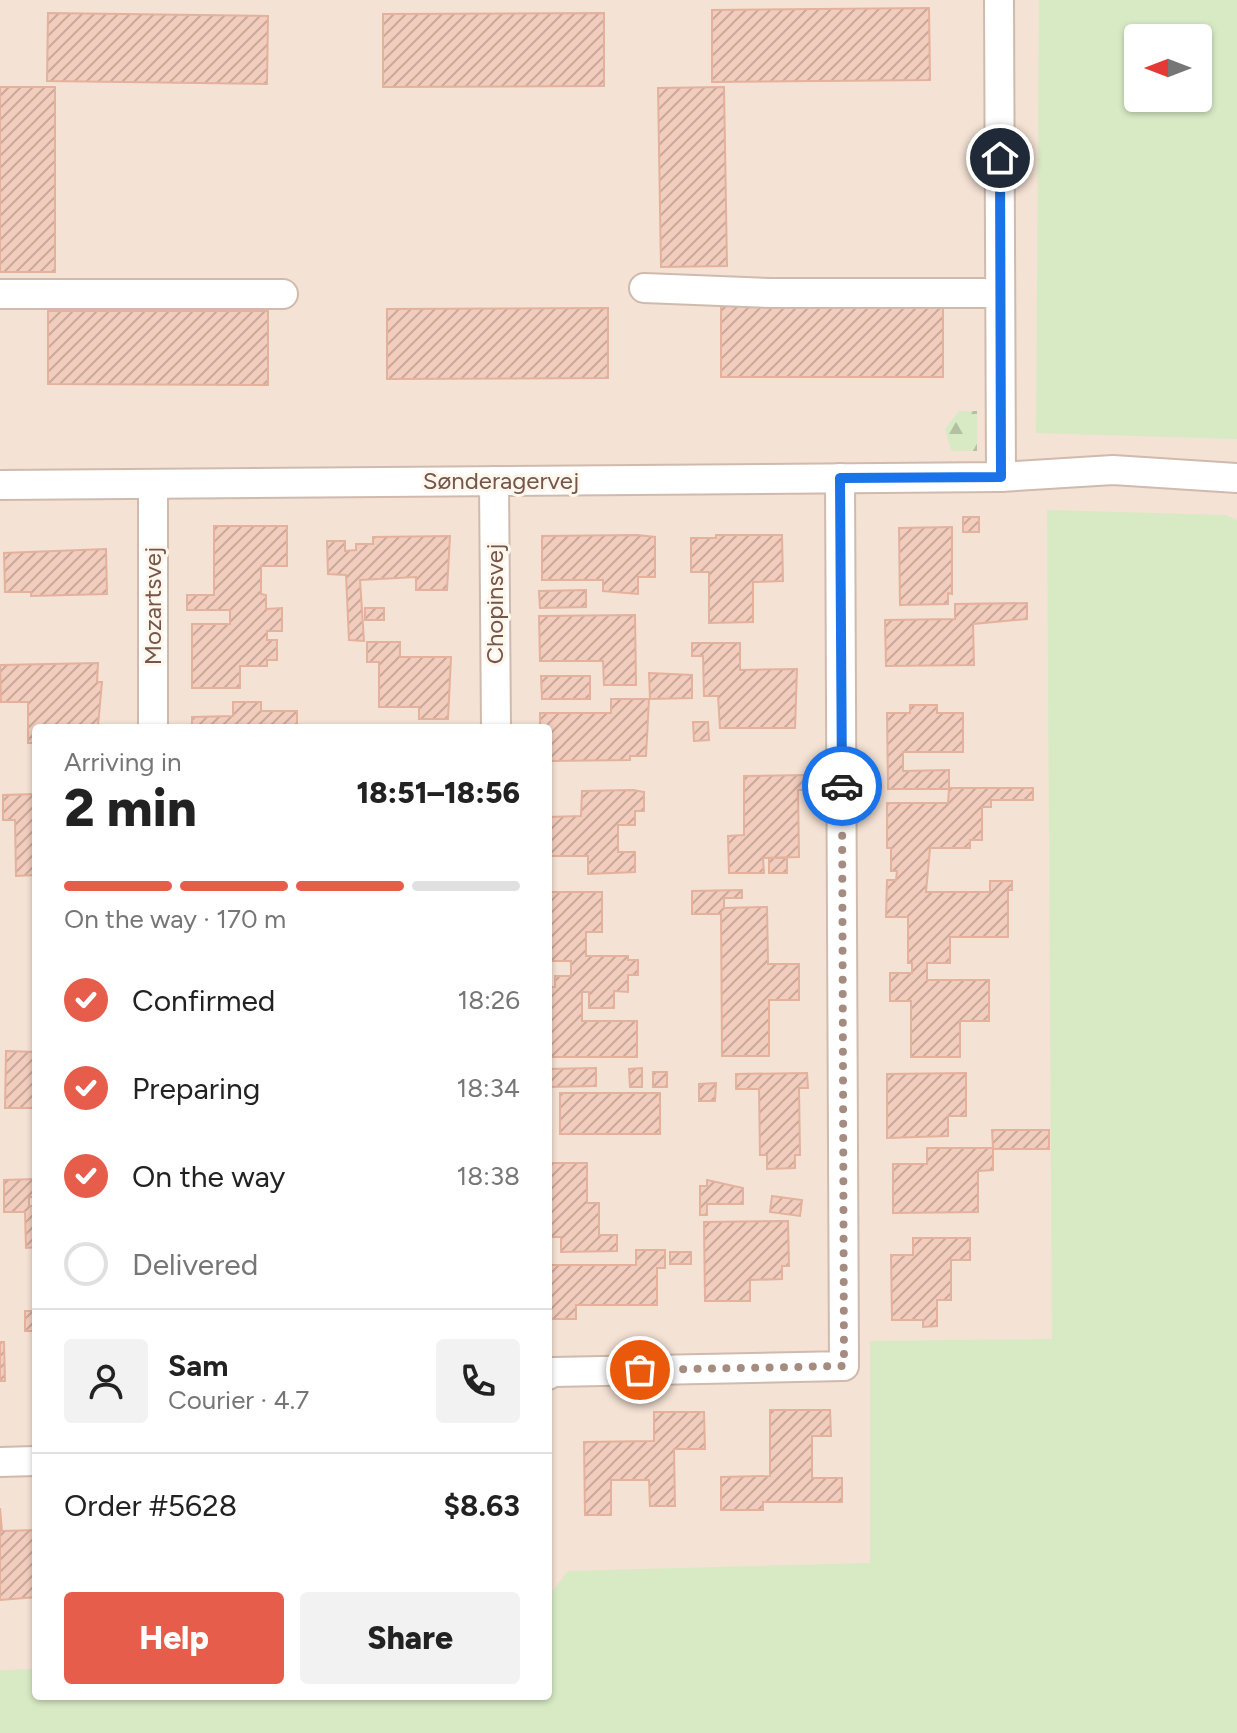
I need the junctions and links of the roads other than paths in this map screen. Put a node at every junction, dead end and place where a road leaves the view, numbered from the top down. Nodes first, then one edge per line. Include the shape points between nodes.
1 (999, 0) edge
2 (644, 288) dead end
3 (1000, 293) junction
4 (0, 294) edge
5 (283, 294) dead end
6 (1001, 477) junction
7 (840, 478) junction
8 (1237, 478) edge
9 (494, 481) junction
10 (153, 484) junction
11 (0, 485) edge
12 (153, 724) edge
13 (496, 724) edge
14 (552, 1373) edge
15 (32, 1461) edge
16 (0, 1462) edge

1 - 3 street
2 - 3 street
3 - 6 street
4 - 5 street
6 - 7 street, Sønderagervej
6 - 8 street, Sønderagervej via 1113,470
7 - 9 street, Sønderagervej
7 - 14 street via 844,1366
9 - 10 street, Sønderagervej
9 - 13 street, Chopinsvej
10 - 11 street, Sønderagervej
10 - 12 street, Mozartsvej
15 - 16 street

